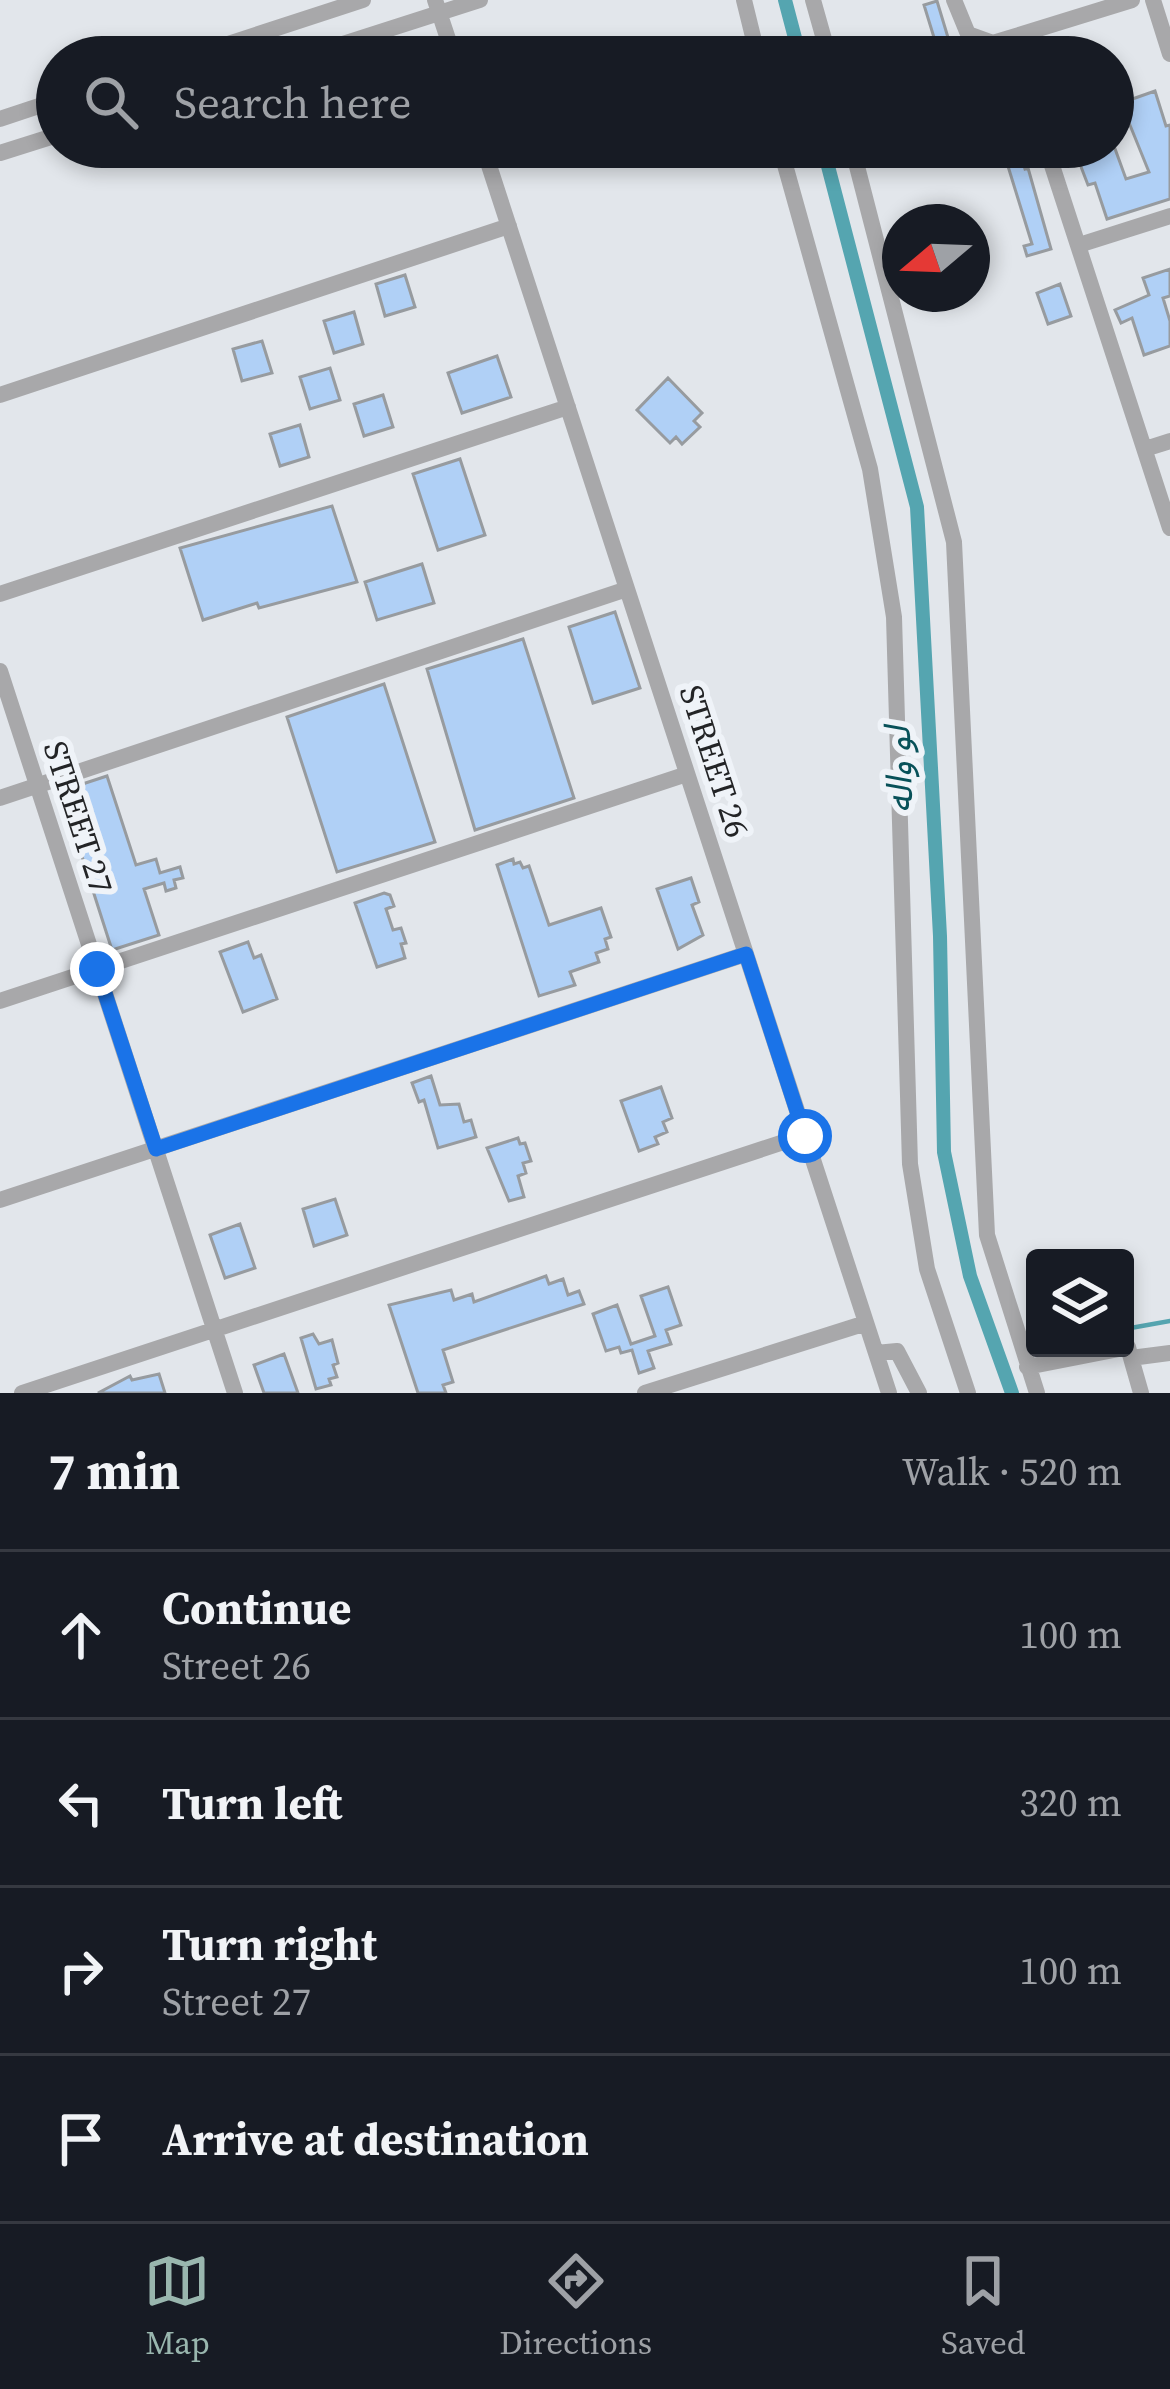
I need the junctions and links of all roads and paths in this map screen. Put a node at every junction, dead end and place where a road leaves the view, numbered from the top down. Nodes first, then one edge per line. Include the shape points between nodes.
1 (362, 0) edge
2 (480, 0) edge
3 (744, 0) edge
4 (813, 0) edge
5 (954, 0) edge
6 (1132, 0) edge
7 (1153, 0) edge
8 (437, 7) edge
9 (252, 36) edge
10 (359, 36) edge
11 (447, 36) edge
12 (753, 36) edge
13 (823, 36) edge
14 (971, 36) edge
15 (1043, 36) edge
16 (1170, 54) edge
17 (36, 107) edge
18 (0, 118) edge
19 (36, 142) edge
20 (0, 153) edge
21 (490, 168) edge
22 (786, 168) edge
23 (858, 168) edge
24 (1053, 168) edge
25 (1170, 215) edge
26 (509, 226) junction
27 (1079, 245) junction
28 (0, 395) edge
29 (568, 407) junction
30 (1170, 441) edge
31 (1145, 449) junction
32 (1170, 528) edge
33 (627, 589) junction
34 (0, 593) edge
35 (0, 671) edge
36 (687, 774) junction
37 (37, 786) junction
38 (0, 798) edge
39 (746, 954) junction
40 (97, 969) junction
41 (0, 1001) edge
42 (805, 1136) junction
43 (156, 1149) junction
44 (0, 1200) edge
45 (866, 1324) junction
46 (215, 1329) junction
47 (1134, 1351) edge
48 (1170, 1352) edge
49 (876, 1353) junction
50 (1090, 1357) edge
51 (1129, 1357) edge
52 (1027, 1367) junction
53 (22, 1393) edge
54 (236, 1393) edge
55 (645, 1393) edge
56 (889, 1393) edge
57 (919, 1393) edge
58 (968, 1393) edge
59 (1037, 1393) edge
60 (1141, 1393) edge

1 - 9 street
2 - 8 street
3 - 12 street
4 - 13 street
5 - 14 street
6 - 15 street
7 - 16 street
8 - 10 street
8 - 11 street
17 - 18 street
19 - 20 street
21 - 26 street, STREET 26
22 - 58 street via 870,469 894,617 910,1164 927,1269
23 - 52 street via 954,542 987,1235
24 - 27 street
25 - 27 street
26 - 28 street
26 - 29 street, STREET 26
27 - 31 street
29 - 33 street, STREET 26
29 - 34 street
30 - 31 street
31 - 32 street
33 - 36 street, STREET 26
33 - 37 street
35 - 37 street, STREET 27
36 - 39 street, STREET 26
36 - 40 street
37 - 38 street
37 - 40 street, STREET 27
39 - 42 street, STREET 26
39 - 43 street
40 - 41 street
40 - 43 street, STREET 27
42 - 45 street, STREET 26
42 - 46 street
43 - 44 street
43 - 46 street, STREET 27
45 - 49 street, STREET 26
45 - 55 street
46 - 53 street
46 - 54 street, STREET 27
47 - 48 street
49 - 56 street, STREET 26
49 - 57 street via 897,1351
50 - 52 street
51 - 60 street
52 - 59 street

